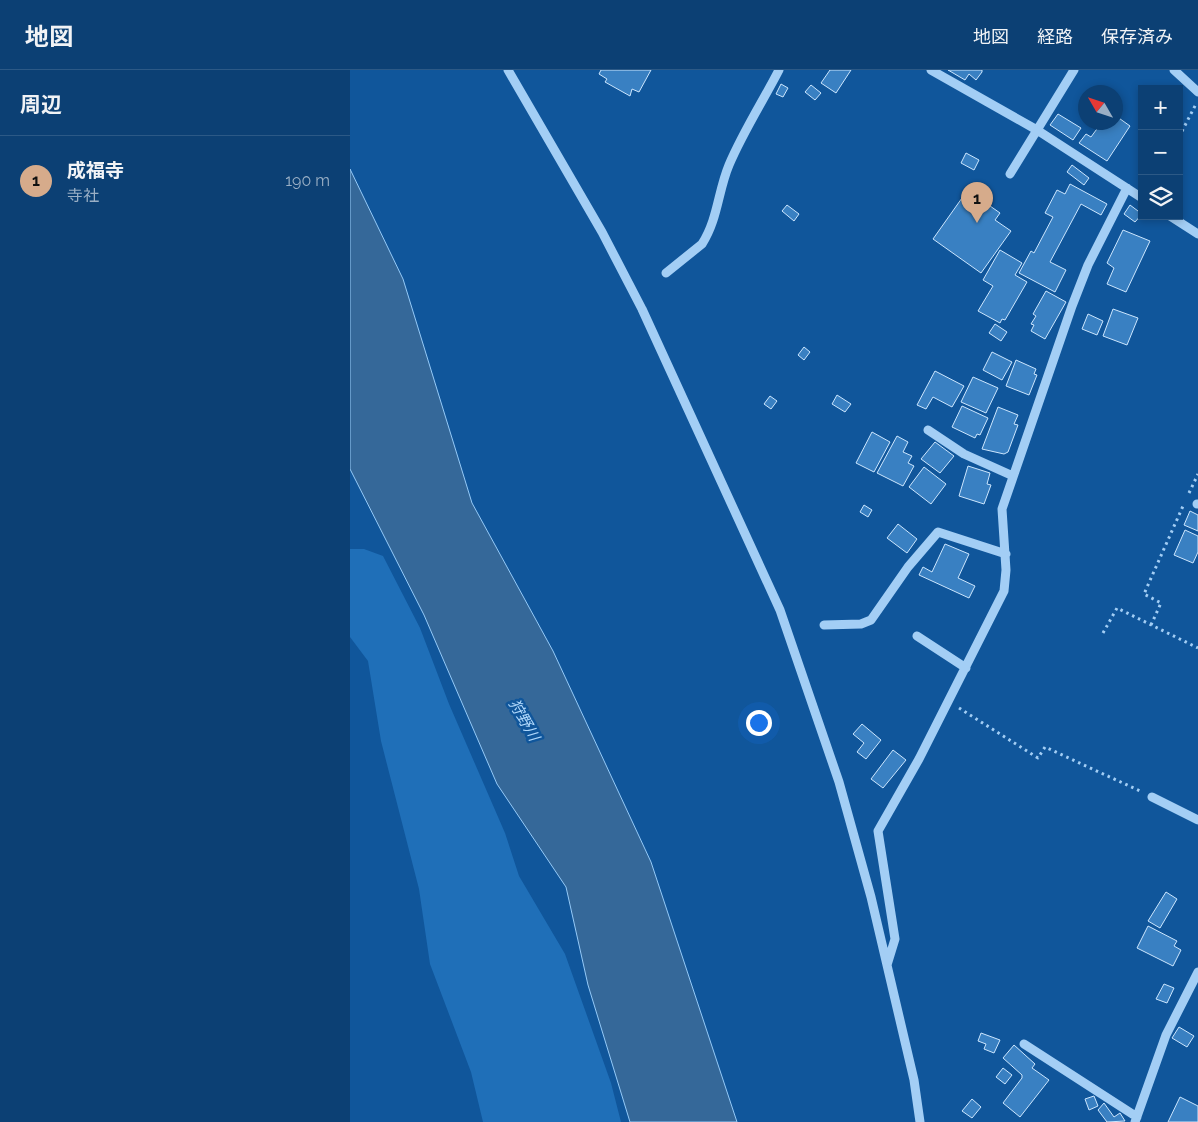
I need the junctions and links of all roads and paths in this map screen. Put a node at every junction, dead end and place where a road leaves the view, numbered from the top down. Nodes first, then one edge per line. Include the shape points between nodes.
1 (508, 70) edge
2 (779, 70) edge
3 (931, 70) edge
4 (1074, 70) edge
5 (1174, 70) edge
6 (1198, 92) edge
7 (1198, 100) edge
8 (1037, 130) junction
9 (1183, 130) edge
10 (1010, 174) dead end
11 (1127, 188) junction
12 (1138, 195) edge
13 (1176, 220) edge
14 (1198, 234) edge
15 (666, 273) dead end
16 (928, 430) dead end
17 (1198, 474) edge
18 (1013, 476) junction
19 (1006, 554) junction
20 (824, 625) dead end
21 (1151, 625) junction
22 (1103, 633) dead end
23 (918, 636) dead end
24 (1198, 648) edge
25 (966, 668) junction
26 (949, 701) junction
27 (1152, 797) joint
28 (1198, 820) edge
29 (886, 966) junction
30 (1198, 972) edge
31 (1024, 1044) dead end
32 (1136, 1120) edge
33 (920, 1122) edge

1 - 29 street via 602,232 642,309 780,610 840,782 872,897
2 - 15 street via 728,166 713,223 706,237 702,244
3 - 8 street
4 - 8 street
5 - 6 street
7 - 9 path
8 - 10 street
8 - 11 street
11 - 12 street
11 - 18 street via 1088,265
13 - 14 street
16 - 18 street via 964,454
17 - 21 path via 1144,594 1161,602
18 - 19 street via 1002,509
19 - 20 street via 938,532 871,620 861,624
19 - 25 street via 1004,590
21 - 22 path via 1117,608
21 - 24 path
23 - 25 street
25 - 26 street
26 - 27 path via 1038,758 1045,747
26 - 29 street via 878,831 895,938
27 - 28 street
29 - 33 street via 914,1080
30 - 32 street via 1166,1036
31 - 32 street

